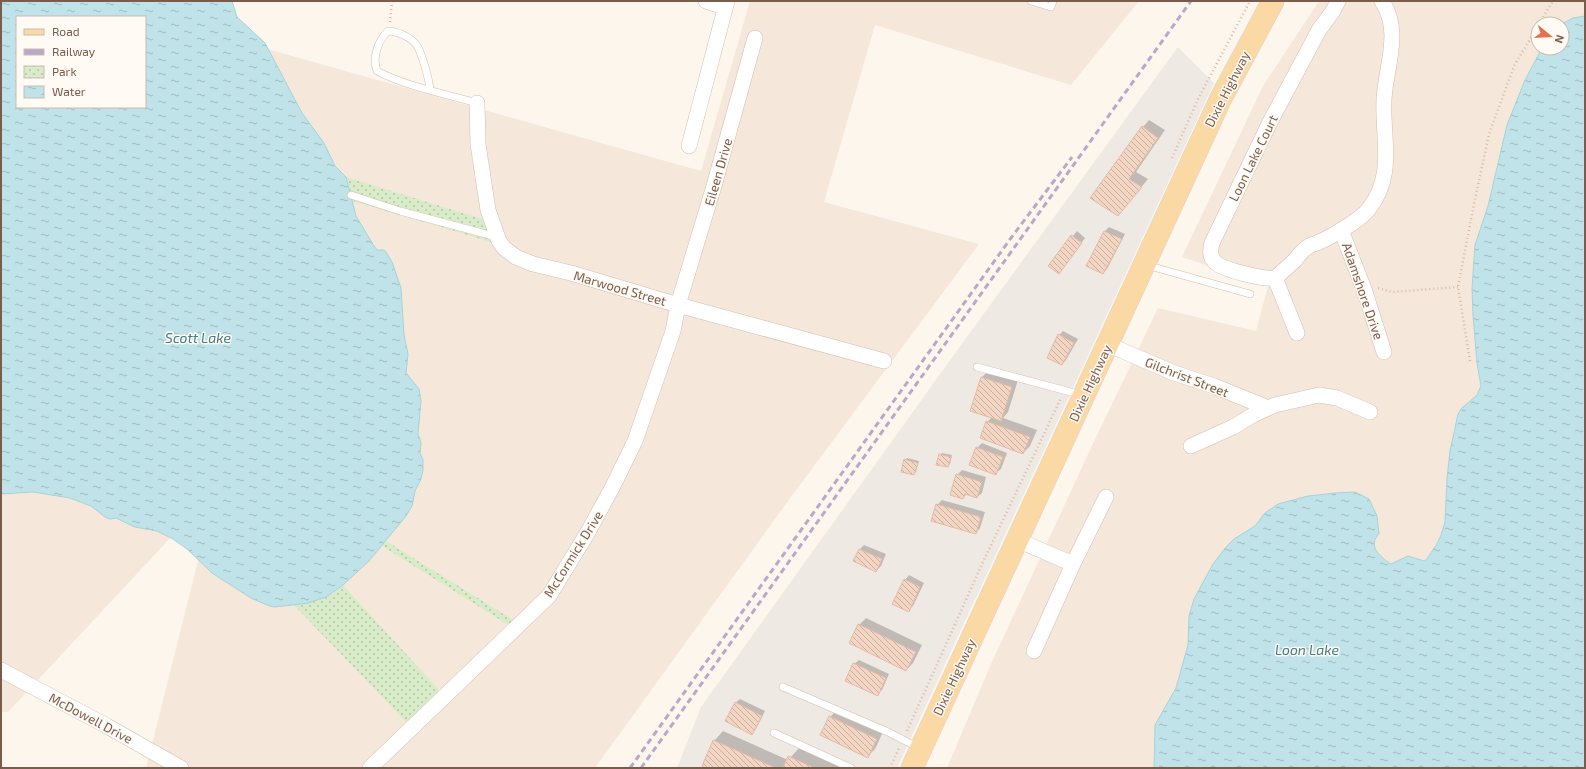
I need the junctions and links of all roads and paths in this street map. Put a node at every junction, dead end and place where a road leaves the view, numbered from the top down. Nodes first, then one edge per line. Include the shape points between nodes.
1 (392, 1) edge
2 (706, 1) edge
3 (1031, 1) edge
4 (1053, 1) edge
5 (1273, 1) edge
6 (1338, 1) edge
7 (1382, 1) edge
8 (1553, 1) edge
9 (726, 4) edge
10 (1544, 16) edge
11 (388, 31) junction
12 (754, 38) dead end
13 (1530, 40) edge
14 (430, 90) junction
15 (476, 103) joint
16 (689, 146) dead end
17 (351, 195) dead end
18 (1341, 230) junction
19 (497, 237) junction
20 (1144, 265) junction
21 (1275, 278) junction
22 (1362, 284) junction
23 (1458, 287) junction
24 (1250, 294) dead end
25 (678, 305) junction
26 (1297, 333) dead end
27 (1107, 344) junction
28 (1384, 352) dead end
29 (884, 361) dead end
30 (1470, 361) dead end
31 (978, 367) dead end
32 (1084, 395) junction
33 (1268, 408) junction
34 (1370, 412) dead end
35 (1191, 446) dead end
36 (1106, 497) dead end
37 (1017, 540) junction
38 (1073, 564) junction
39 (1034, 651) dead end
40 (1, 670) edge
41 (783, 687) dead end
42 (774, 733) dead end
43 (916, 758) edge
44 (181, 768) edge
45 (370, 768) edge
46 (851, 768) edge

1 - 11 path
2 - 9 street
3 - 4 lane via 1051,7
5 - 20 main road, Dixie Highway via 1221,98
6 - 21 street, Loon Lake Court via 1319,30 1270,122 1210,250 1215,263 1222,267 1254,276
7 - 18 street via 1391,23 1392,43 1384,100 1386,168 1380,189 1367,211
8 - 10 path
9 - 16 street
11 - 14 lane via 408,37 416,45
11 - 14 lane via 381,38 375,58 377,71
12 - 25 street, Eileen Drive via 714,186
13 - 23 path via 1515,64 1489,134
14 - 15 lane
15 - 19 street, Marwood Street via 478,144 488,210
17 - 19 lane
18 - 21 street via 1308,247
18 - 22 street, Adamshore Drive
19 - 25 street, Marwood Street via 504,248 516,257 533,264
20 - 24 lane
20 - 27 main road, Dixie Highway
21 - 26 street
22 - 23 path via 1392,292
22 - 28 street, Adamshore Drive
23 - 30 path
25 - 29 street, Marwood Street
25 - 45 street, McCormick Drive via 673,331 635,441 588,532 549,596
27 - 32 main road, Dixie Highway
27 - 33 street, Gilchrist Street via 1174,373
31 - 32 lane
32 - 37 main road, Dixie Highway
33 - 34 street via 1319,395 1337,398
33 - 35 street
36 - 38 street
37 - 38 street
37 - 43 main road, Dixie Highway
38 - 39 street
40 - 44 street, McDowell Drive
41 - 43 lane via 888,732
42 - 46 lane

